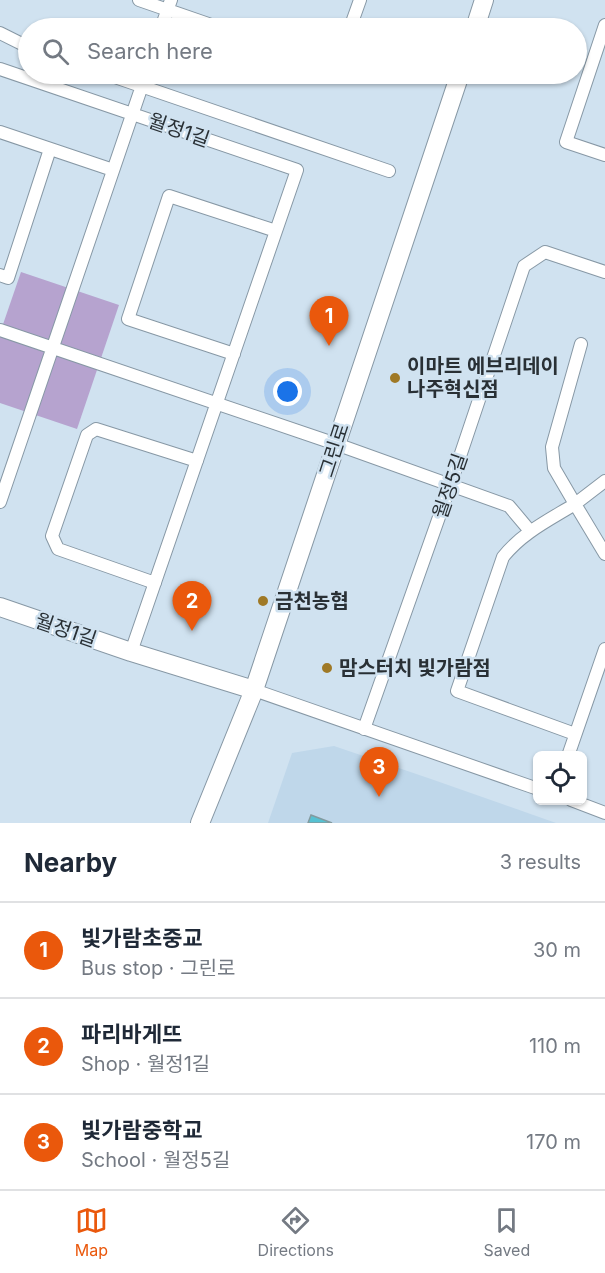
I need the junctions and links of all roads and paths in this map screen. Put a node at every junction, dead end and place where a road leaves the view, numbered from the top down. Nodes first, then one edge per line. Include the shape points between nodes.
1 (139, 0) edge
2 (484, 0) edge
3 (358, 1) edge
4 (169, 5) edge
5 (198, 18) edge
6 (353, 18) edge
7 (478, 18) edge
8 (605, 25) edge
9 (0, 33) edge
10 (18, 42) edge
11 (0, 69) edge
12 (18, 75) edge
13 (587, 79) edge
14 (44, 84) edge
15 (143, 84) edge
16 (155, 84) edge
17 (457, 84) edge
18 (585, 84) edge
19 (132, 114) junction
20 (0, 132) edge
21 (50, 149) junction
22 (605, 155) edge
23 (113, 170) junction
24 (389, 171) dead end
25 (276, 231) junction
26 (605, 272) edge
27 (0, 275) edge
28 (0, 330) edge
29 (581, 344) dead end
30 (52, 347) junction
31 (234, 354) junction
32 (217, 404) junction
33 (336, 444) junction
34 (197, 461) junction
35 (605, 481) edge
36 (450, 486) junction
37 (0, 502) edge
38 (575, 504) junction
39 (530, 531) junction
40 (605, 554) edge
41 (155, 583) junction
42 (0, 607) edge
43 (605, 649) edge
44 (131, 652) junction
45 (254, 690) junction
46 (364, 729) junction
47 (575, 734) junction
48 (570, 751) edge
49 (533, 788) edge
50 (582, 805) edge
51 (605, 813) edge
52 (200, 823) edge

1 - 4 street
2 - 7 street
3 - 6 street
4 - 5 street
8 - 13 street
9 - 10 street
11 - 12 street, 월정1길
14 - 19 street, 월정1길
15 - 19 street
16 - 24 street
17 - 33 street, 그린로
18 - 22 street via 566,142
19 - 23 street
19 - 25 street, 월정1길 via 297,170
20 - 21 street
21 - 23 street
21 - 27 street via 8,278
23 - 30 street
25 - 31 street, 월정1길
25 - 31 street via 169,196 128,319
26 - 36 street, 월정5길 via 545,252 524,266
28 - 30 street
29 - 38 street via 552,447 554,468
30 - 32 street
30 - 37 street
31 - 32 street, 월정1길
32 - 33 street
32 - 34 street, 월정1길
33 - 36 street
33 - 45 street, 그린로
34 - 41 street, 월정1길
34 - 41 street via 96,429 87,435 52,537 58,549
35 - 38 street
36 - 39 street via 509,506
36 - 46 street, 월정5길
38 - 39 street
38 - 40 street
39 - 47 street via 503,557 457,691
41 - 44 street, 월정1길
42 - 44 street, 월정1길
43 - 47 street
44 - 45 street, 월정1길
45 - 46 street
45 - 52 street, 그린로
46 - 49 street
47 - 48 street
50 - 51 street

